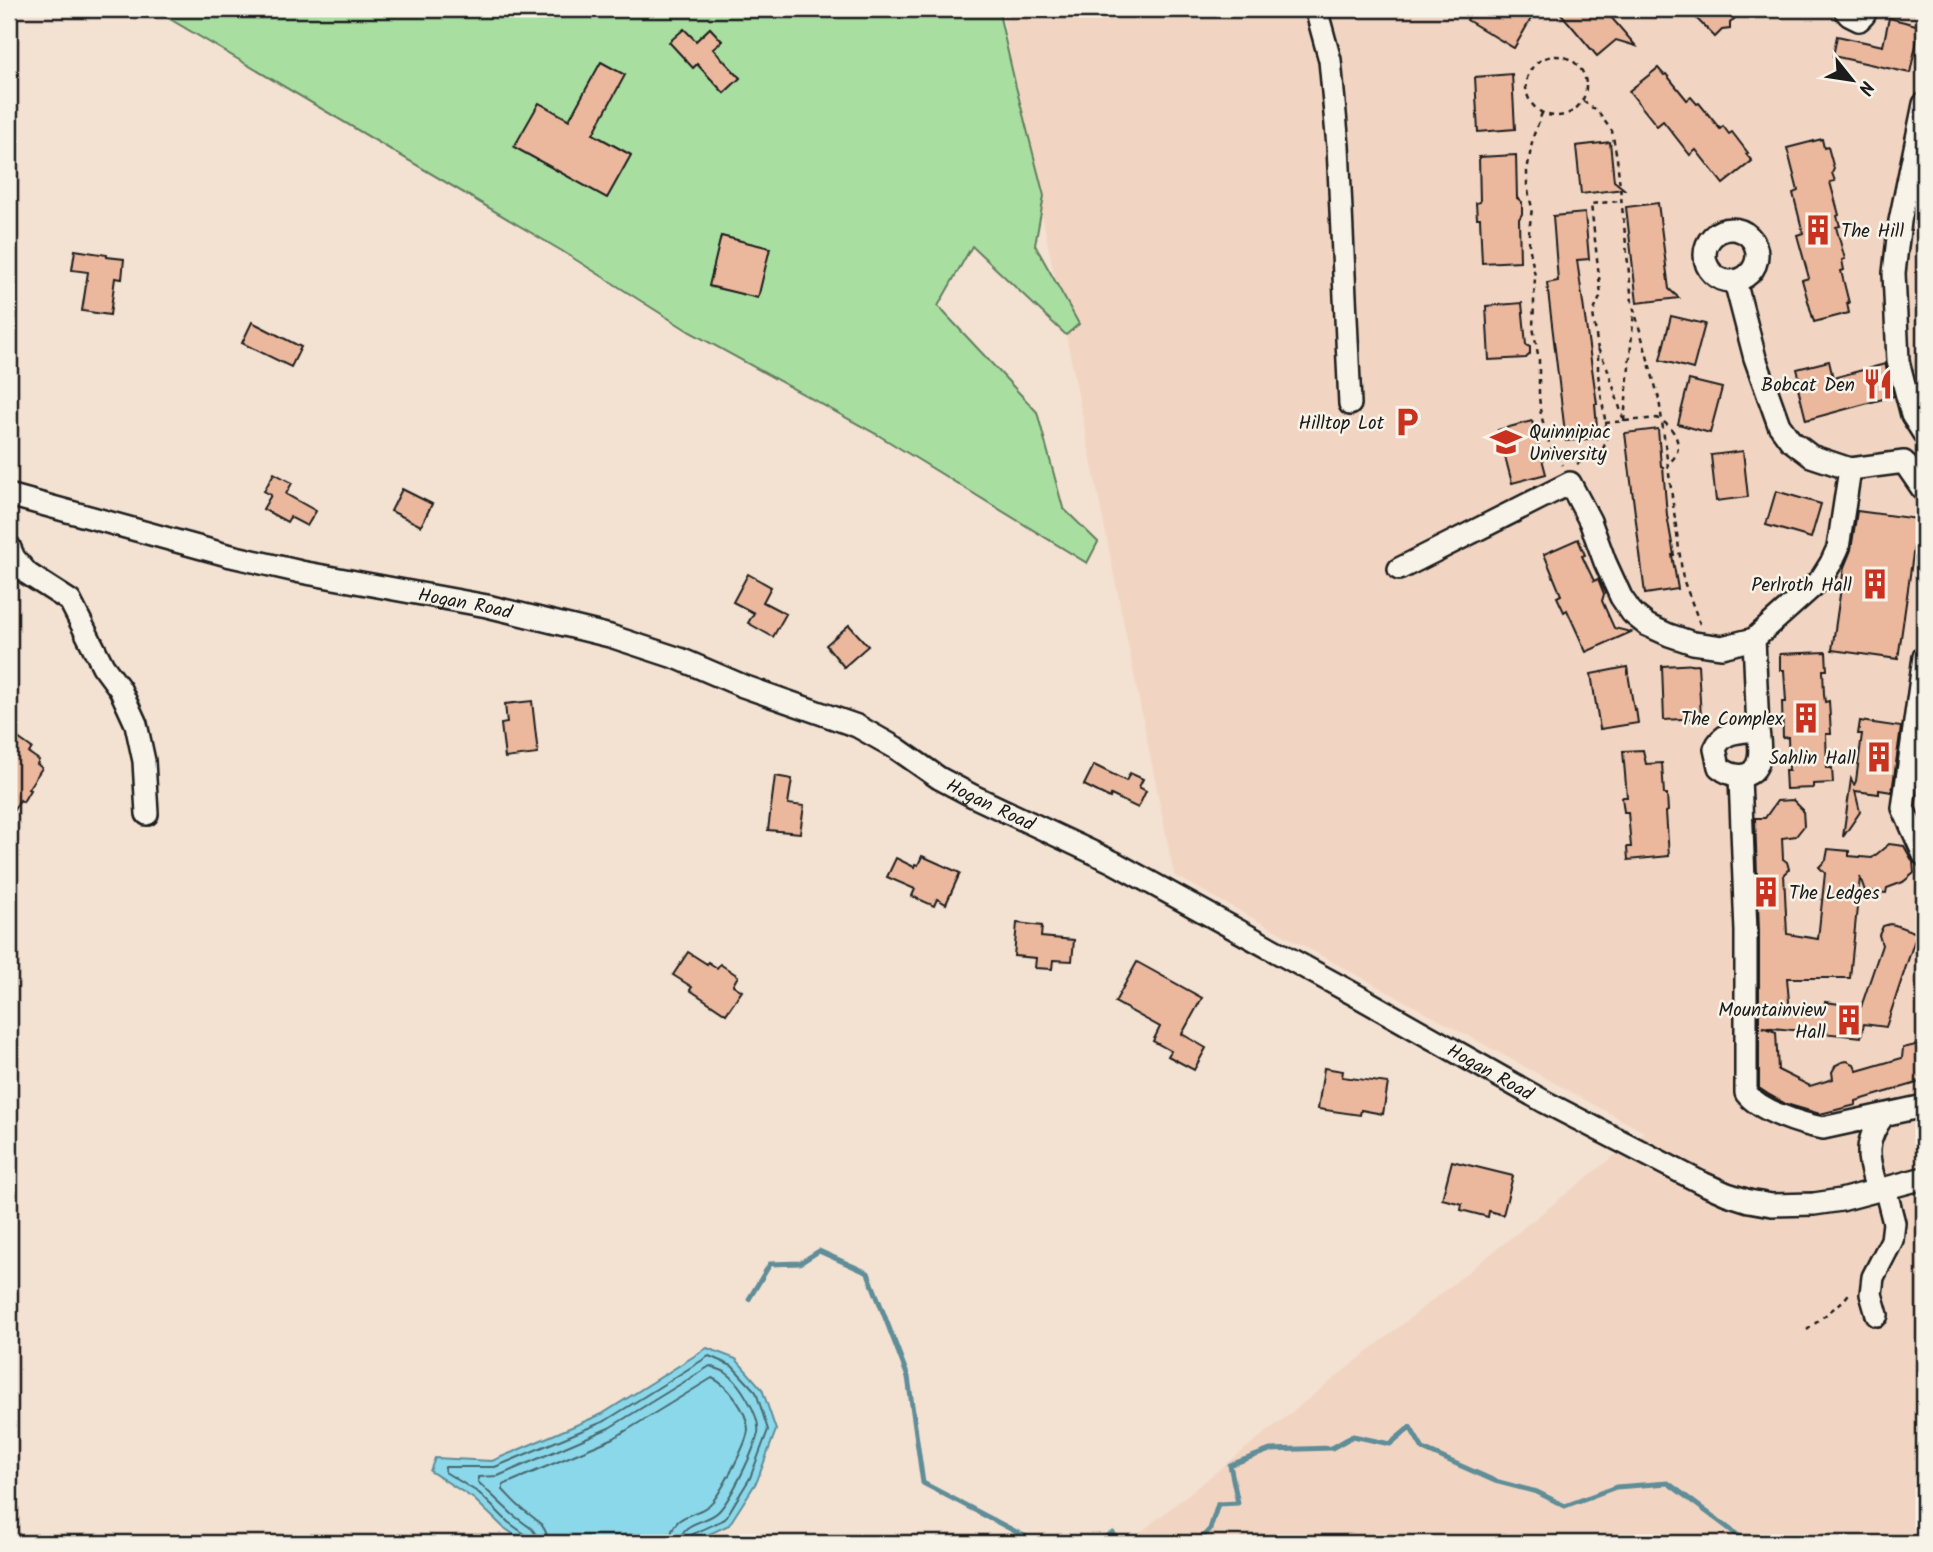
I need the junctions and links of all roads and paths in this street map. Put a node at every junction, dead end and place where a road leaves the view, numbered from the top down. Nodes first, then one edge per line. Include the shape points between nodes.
1 (1316, 9) edge
2 (1844, 9) edge
3 (1867, 9) edge
4 (1583, 101) junction
5 (1924, 109) edge
6 (1542, 113) junction
7 (1621, 201) junction
8 (1735, 281) dead end
9 (1634, 309) junction
10 (1597, 347) junction
11 (1350, 404) dead end
12 (1662, 420) junction
13 (1624, 421) junction
14 (1605, 423) junction
15 (1924, 433) edge
16 (1904, 462) junction
17 (1667, 464) junction
18 (1850, 469) junction
19 (1567, 477) junction
20 (1924, 491) edge
21 (9, 495) edge
22 (9, 546) edge
23 (1399, 569) dead end
24 (1754, 639) junction
25 (1710, 646) junction
26 (1924, 657) edge
27 (1758, 730) junction
28 (1740, 777) junction
29 (147, 814) dead end
30 (1924, 855) edge
31 (1924, 1107) edge
32 (1884, 1115) junction
33 (1924, 1178) edge
34 (1881, 1189) junction
35 (1852, 1289) dead end
36 (1877, 1315) dead end
37 (1807, 1330) dead end

1 - 11 street via 1330,60 1338,146
2 - 3 street via 1859,20
4 - 6 path via 1564,115
4 - 6 path via 1587,87 1583,72 1572,60 1556,56 1538,61 1529,71 1525,87
4 - 7 path via 1612,131
5 - 15 street via 1894,273 1899,361 1912,415
6 - 19 path via 1527,171 1532,208 1529,245 1535,276 1533,327 1543,423
7 - 9 path
7 - 10 path via 1591,204 1601,295 1593,313
8 - 18 street via 1779,425 1811,456
9 - 12 path
9 - 13 path
10 - 13 path
10 - 14 path
12 - 13 path
12 - 17 path
12 - 17 path via 1678,441 1676,455
13 - 14 path
14 - 19 path via 1604,447
15 - 16 street
16 - 18 street
16 - 20 street
17 - 25 path via 1683,579
18 - 24 street via 1838,548 1831,563 1821,579
19 - 23 street
19 - 25 street via 1632,613 1669,635
21 - 34 street, Hogan Road via 227,555 486,606 610,636 680,659 743,687 857,726 962,790 1113,862 1545,1102 1727,1194 1749,1202 1789,1205 1841,1200
22 - 29 street via 28,574 70,601 120,689 142,748
24 - 25 street
24 - 27 street
26 - 30 street via 1903,808
27 - 28 street via 1758,763
27 - 28 street via 1730,733 1715,749 1719,767
28 - 32 street via 1746,1093 1760,1105 1823,1128
31 - 32 street
32 - 34 street via 1868,1144 1871,1171
33 - 34 street, Hogan Road
34 - 36 street via 1894,1223 1892,1240 1873,1277 1871,1293
35 - 37 path

